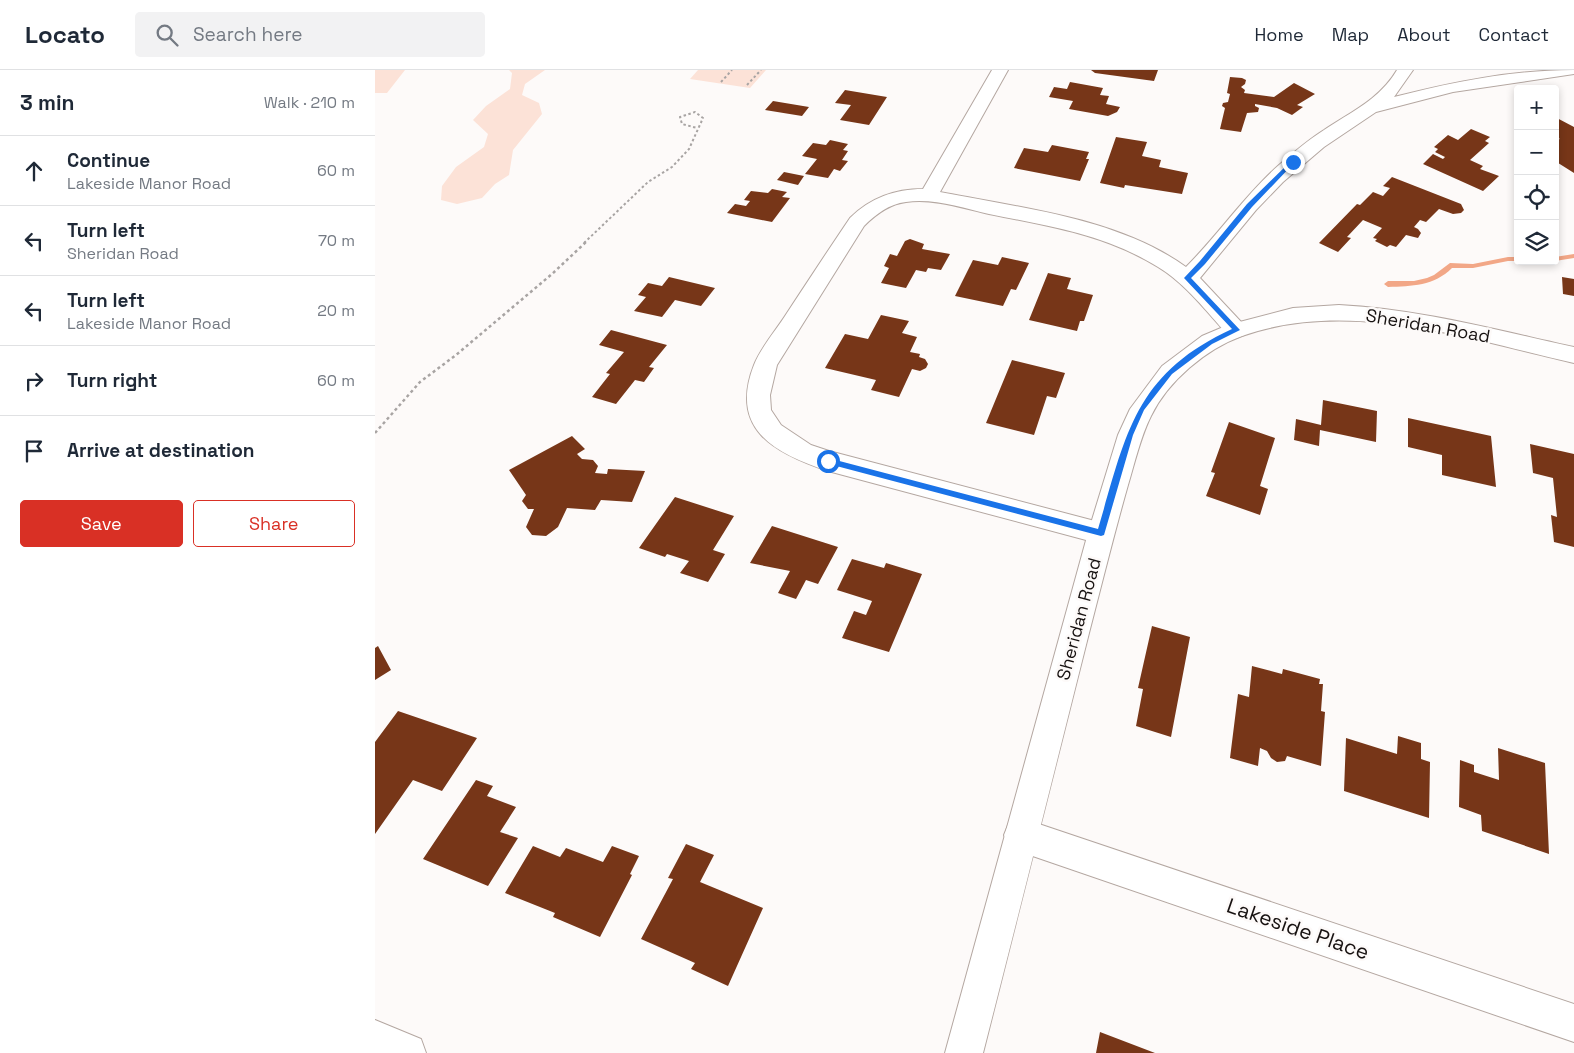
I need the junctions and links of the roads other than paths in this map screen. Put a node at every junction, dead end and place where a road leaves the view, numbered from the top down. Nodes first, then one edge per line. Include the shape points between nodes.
1 (1000, 70) edge
2 (1405, 70) edge
3 (1569, 70) edge
4 (1372, 107) junction
5 (929, 195) junction
6 (1187, 278) junction
7 (1236, 330) junction
8 (1574, 356) edge
9 (1101, 533) junction
10 (1021, 836) junction
11 (1574, 1023) edge
12 (375, 1039) edge
13 (407, 1053) edge
14 (965, 1053) edge

1 - 5 street
2 - 4 street via 1393,88
3 - 4 street via 1453,87
4 - 6 street via 1293,162 1249,206
5 - 6 street via 1095,230 1158,259
5 - 9 street via 909,194 885,200 866,211 857,222 766,364 757,395 759,411 772,432 802,452
6 - 7 street
7 - 8 street, Sheridan Road via 1293,316 1339,312 1378,314
7 - 9 street, Sheridan Road via 1210,342 1170,372 1141,409
9 - 10 street, Sheridan Road
10 - 11 street, Lakeside Place
10 - 14 street, Sheridan Road
12 - 13 street

